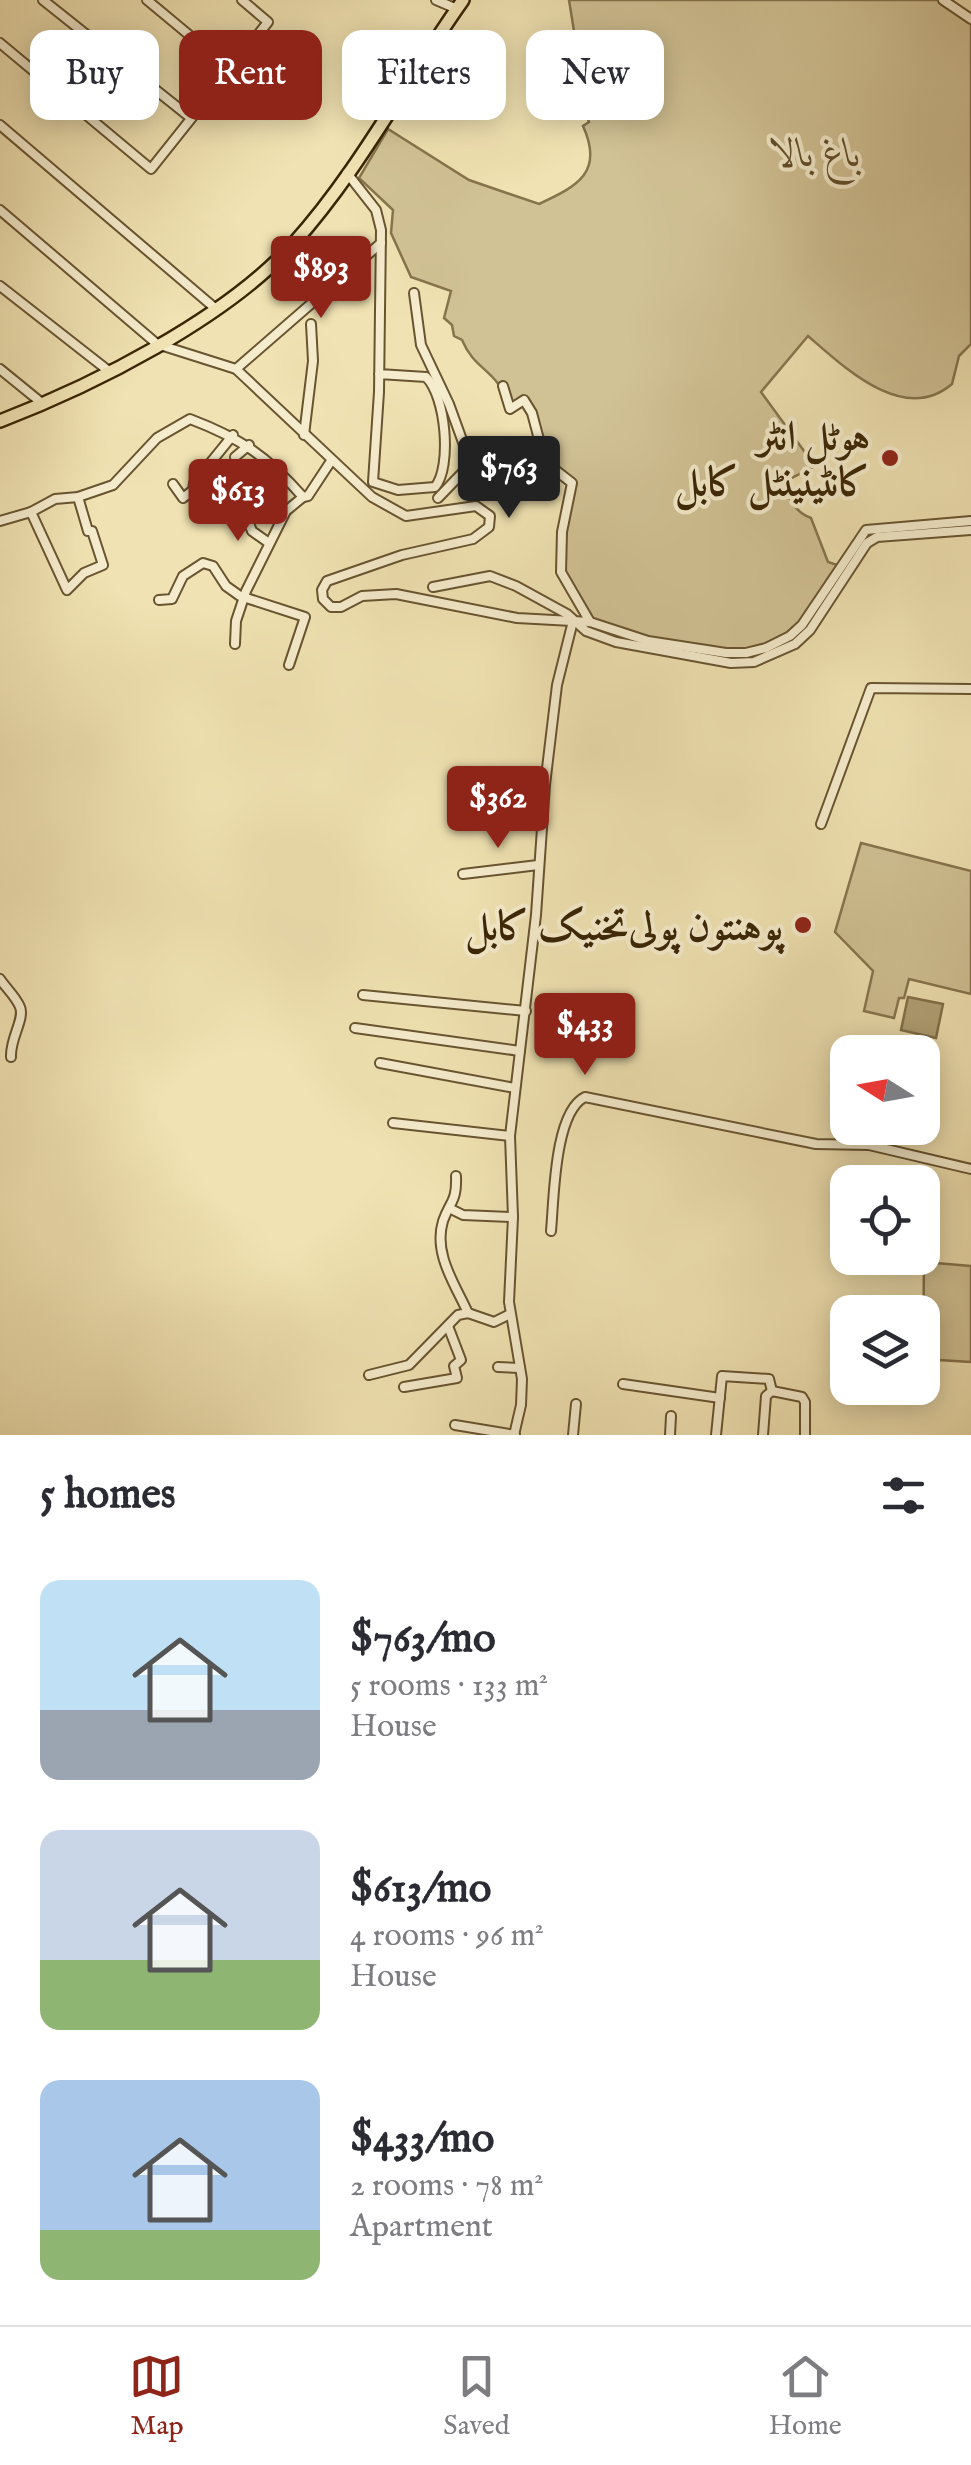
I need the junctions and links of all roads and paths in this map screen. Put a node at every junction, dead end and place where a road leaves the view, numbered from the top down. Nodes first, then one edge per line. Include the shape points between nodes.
1 (43, 0) edge
2 (147, 0) edge
3 (242, 0) edge
4 (436, 0) edge
5 (943, 0) edge
6 (460, 4) edge
7 (969, 13) edge
8 (184, 30) edge
9 (261, 30) edge
10 (0, 43) edge
11 (179, 108) edge
12 (189, 120) edge
13 (0, 125) edge
14 (346, 173) junction
15 (0, 210) edge
16 (381, 243) junction
17 (0, 286) edge
18 (414, 293) dead end
19 (216, 309) junction
20 (311, 324) dead end
21 (158, 344) junction
22 (0, 369) edge
23 (236, 370) junction
24 (110, 372) junction
25 (380, 374) junction
26 (503, 386) dead end
27 (43, 404) junction
28 (0, 421) edge
29 (233, 435) junction
30 (304, 435) junction
31 (249, 446) junction
32 (235, 457) dead end
33 (469, 459) junction
34 (331, 461) junction
35 (173, 484) dead end
36 (498, 493) dead end
37 (78, 497) junction
38 (303, 497) junction
39 (438, 498) dead end
40 (31, 512) junction
41 (245, 514) dead end
42 (0, 521) edge
43 (971, 521) edge
44 (937, 528) junction
45 (971, 530) edge
46 (269, 544) junction
47 (850, 558) junction
48 (433, 587) dead end
49 (244, 598) junction
50 (159, 600) dead end
51 (572, 622) junction
52 (590, 622) junction
53 (592, 634) junction
54 (235, 644) dead end
55 (289, 665) dead end
56 (971, 689) edge
57 (821, 824) dead end
58 (538, 864) junction
59 (463, 874) dead end
60 (0, 979) edge
61 (363, 995) dead end
62 (526, 1010) junction
63 (355, 1028) dead end
64 (520, 1051) junction
65 (11, 1057) dead end
66 (380, 1063) dead end
67 (515, 1088) junction
68 (393, 1123) dead end
69 (510, 1136) junction
70 (971, 1169) edge
71 (456, 1176) dead end
72 (451, 1209) junction
73 (513, 1216) junction
74 (551, 1232) dead end
75 (468, 1313) junction
76 (510, 1314) junction
77 (448, 1326) junction
78 (498, 1367) dead end
79 (520, 1368) junction
80 (369, 1375) dead end
81 (623, 1384) dead end
82 (404, 1387) dead end
83 (772, 1391) junction
84 (720, 1398) junction
85 (576, 1404) dead end
86 (671, 1416) dead end
87 (455, 1425) dead end
88 (514, 1435) edge
89 (573, 1435) edge
90 (670, 1435) edge
91 (716, 1435) edge
92 (763, 1435) edge
93 (805, 1435) edge

1 - 11 street
2 - 8 street
3 - 9 street via 268,22
4 - 6 street
5 - 7 street
6 - 14 main road
10 - 12 street via 151,169
13 - 19 street
14 - 16 street via 376,210
14 - 19 main road via 282,255
15 - 21 street
16 - 23 street
16 - 25 street
17 - 24 street
18 - 33 street via 421,345
19 - 21 main road
20 - 30 street
21 - 23 street
21 - 24 main road
22 - 27 street
23 - 30 street
24 - 27 main road
25 - 25 street via 426,377 439,394 442,474 436,487 398,490 373,482
26 - 52 street via 510,409 524,400 532,413 545,462 572,482 562,572
27 - 28 main road
29 - 31 street
29 - 35 street via 184,498
29 - 37 street via 190,419 157,438 113,486
30 - 34 street
31 - 32 street
31 - 38 street
33 - 36 street
33 - 39 street
34 - 38 street
34 - 51 street via 399,514 476,506 490,516 489,527 473,539 328,581 323,600 331,607 396,594
37 - 40 street via 55,499
37 - 40 street via 103,565 67,590
38 - 46 street via 286,511
40 - 42 street
41 - 46 street via 252,532
43 - 44 street
44 - 45 street
44 - 47 street via 877,537
46 - 49 street
47 - 52 street via 790,636 746,653 648,641
47 - 53 street via 810,630 754,662 647,650
48 - 51 street via 490,576
49 - 50 street via 203,563 183,576 172,599
49 - 54 street
49 - 55 street via 305,617
51 - 52 street
51 - 53 street
51 - 58 street via 557,684
52 - 53 street
56 - 57 street via 871,688
58 - 59 street
58 - 62 street
60 - 65 street via 22,1009
61 - 62 street
62 - 64 street
63 - 64 street
64 - 67 street
66 - 67 street
67 - 69 street
68 - 69 street
69 - 73 street
70 - 74 street via 586,1097 572,1108 559,1149
71 - 72 street
72 - 73 street
72 - 75 street via 441,1228 442,1251
73 - 76 street
75 - 76 street via 494,1322
75 - 77 street
76 - 79 street
77 - 80 street via 401,1370
77 - 82 street via 460,1360 457,1378
78 - 79 street
79 - 88 street via 522,1405
81 - 84 street
83 - 84 street via 768,1379 722,1376
83 - 92 street
83 - 93 street via 804,1399
84 - 91 street
85 - 89 street
86 - 90 street
87 - 88 street

